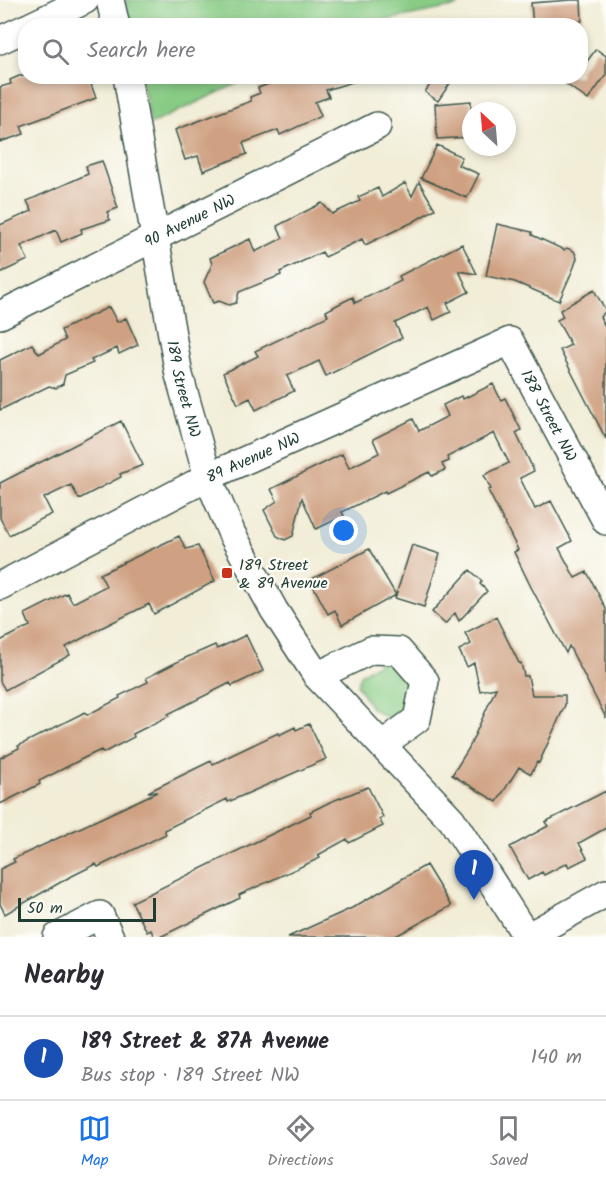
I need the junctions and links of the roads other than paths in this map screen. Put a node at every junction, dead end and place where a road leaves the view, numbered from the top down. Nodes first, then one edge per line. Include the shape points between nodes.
1 (85, 0) edge
2 (110, 0) edge
3 (48, 18) edge
4 (114, 18) edge
5 (18, 32) edge
6 (0, 40) edge
7 (128, 84) edge
8 (377, 126) dead end
9 (154, 237) junction
10 (0, 315) edge
11 (510, 341) joint
12 (208, 477) junction
13 (606, 521) edge
14 (0, 586) edge
15 (317, 676) junction
16 (384, 744) junction
17 (606, 893) edge
18 (57, 937) edge
19 (110, 937) edge
20 (527, 937) edge

1 - 3 street
2 - 4 street
5 - 6 street
7 - 9 street, 189 Street NW
8 - 9 street, 90 Avenue NW
9 - 10 street, 90 Avenue NW
9 - 12 street, 189 Street NW via 179,375
11 - 12 street, 89 Avenue NW
11 - 13 street, 188 Street NW
12 - 14 street, 89 Avenue NW
12 - 15 street, 189 Street NW via 252,572
15 - 16 street, 189 Street NW
15 - 16 street via 371,650 399,651 425,681 417,719
16 - 20 street, 189 Street NW via 452,820
17 - 20 street
18 - 19 street via 100,915

